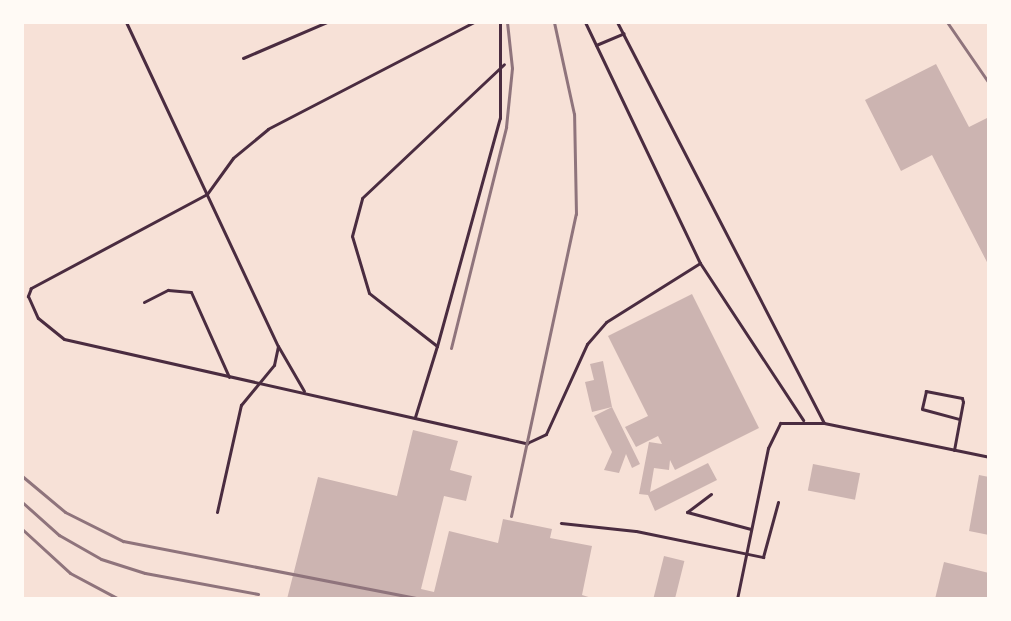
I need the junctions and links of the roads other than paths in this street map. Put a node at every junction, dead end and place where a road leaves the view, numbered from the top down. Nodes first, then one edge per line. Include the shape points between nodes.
1 (33, 22) edge
2 (52, 22) edge
3 (126, 22) edge
4 (327, 22) edge
5 (474, 22) edge
6 (500, 22) edge
7 (585, 22) edge
8 (617, 22) edge
9 (624, 33) junction
10 (596, 45) junction
11 (243, 58) dead end
12 (504, 64) junction
13 (207, 194) junction
14 (700, 263) junction
15 (144, 302) dead end
16 (278, 346) junction
17 (437, 346) junction
18 (229, 377) junction
19 (257, 382) junction
20 (304, 391) junction
21 (415, 417) junction
22 (959, 419) junction
23 (803, 420) junction
24 (824, 423) junction
25 (954, 450) junction
26 (989, 457) edge
27 (711, 494) dead end
28 (778, 502) dead end
29 (217, 512) dead end
30 (561, 523) dead end
31 (751, 529) junction
32 (747, 553) junction
33 (737, 599) edge

1 - 2 lane
3 - 13 lane
4 - 11 lane
5 - 13 lane via 268,129 233,158
6 - 12 lane
7 - 10 lane
8 - 9 lane
9 - 10 lane
9 - 24 lane
10 - 14 lane
12 - 17 lane via 500,118
12 - 17 lane via 362,198 352,236 369,293
13 - 16 lane
13 - 18 lane via 31,288 28,296 47,329 64,339
14 - 21 lane via 606,322 587,344 554,422 538,441 524,443
14 - 23 lane
15 - 18 lane via 168,290 191,292
16 - 19 lane via 274,365
16 - 20 lane
17 - 21 lane
18 - 19 lane
19 - 20 lane
19 - 29 lane via 241,405
20 - 21 lane
22 - 22 lane via 960,395 926,391 922,409
22 - 25 lane
23 - 24 lane
23 - 31 lane via 780,423 774,431
24 - 25 lane
25 - 26 lane
27 - 31 lane via 687,512
28 - 32 lane via 767,554
30 - 32 lane via 636,531
31 - 32 lane
32 - 33 lane

